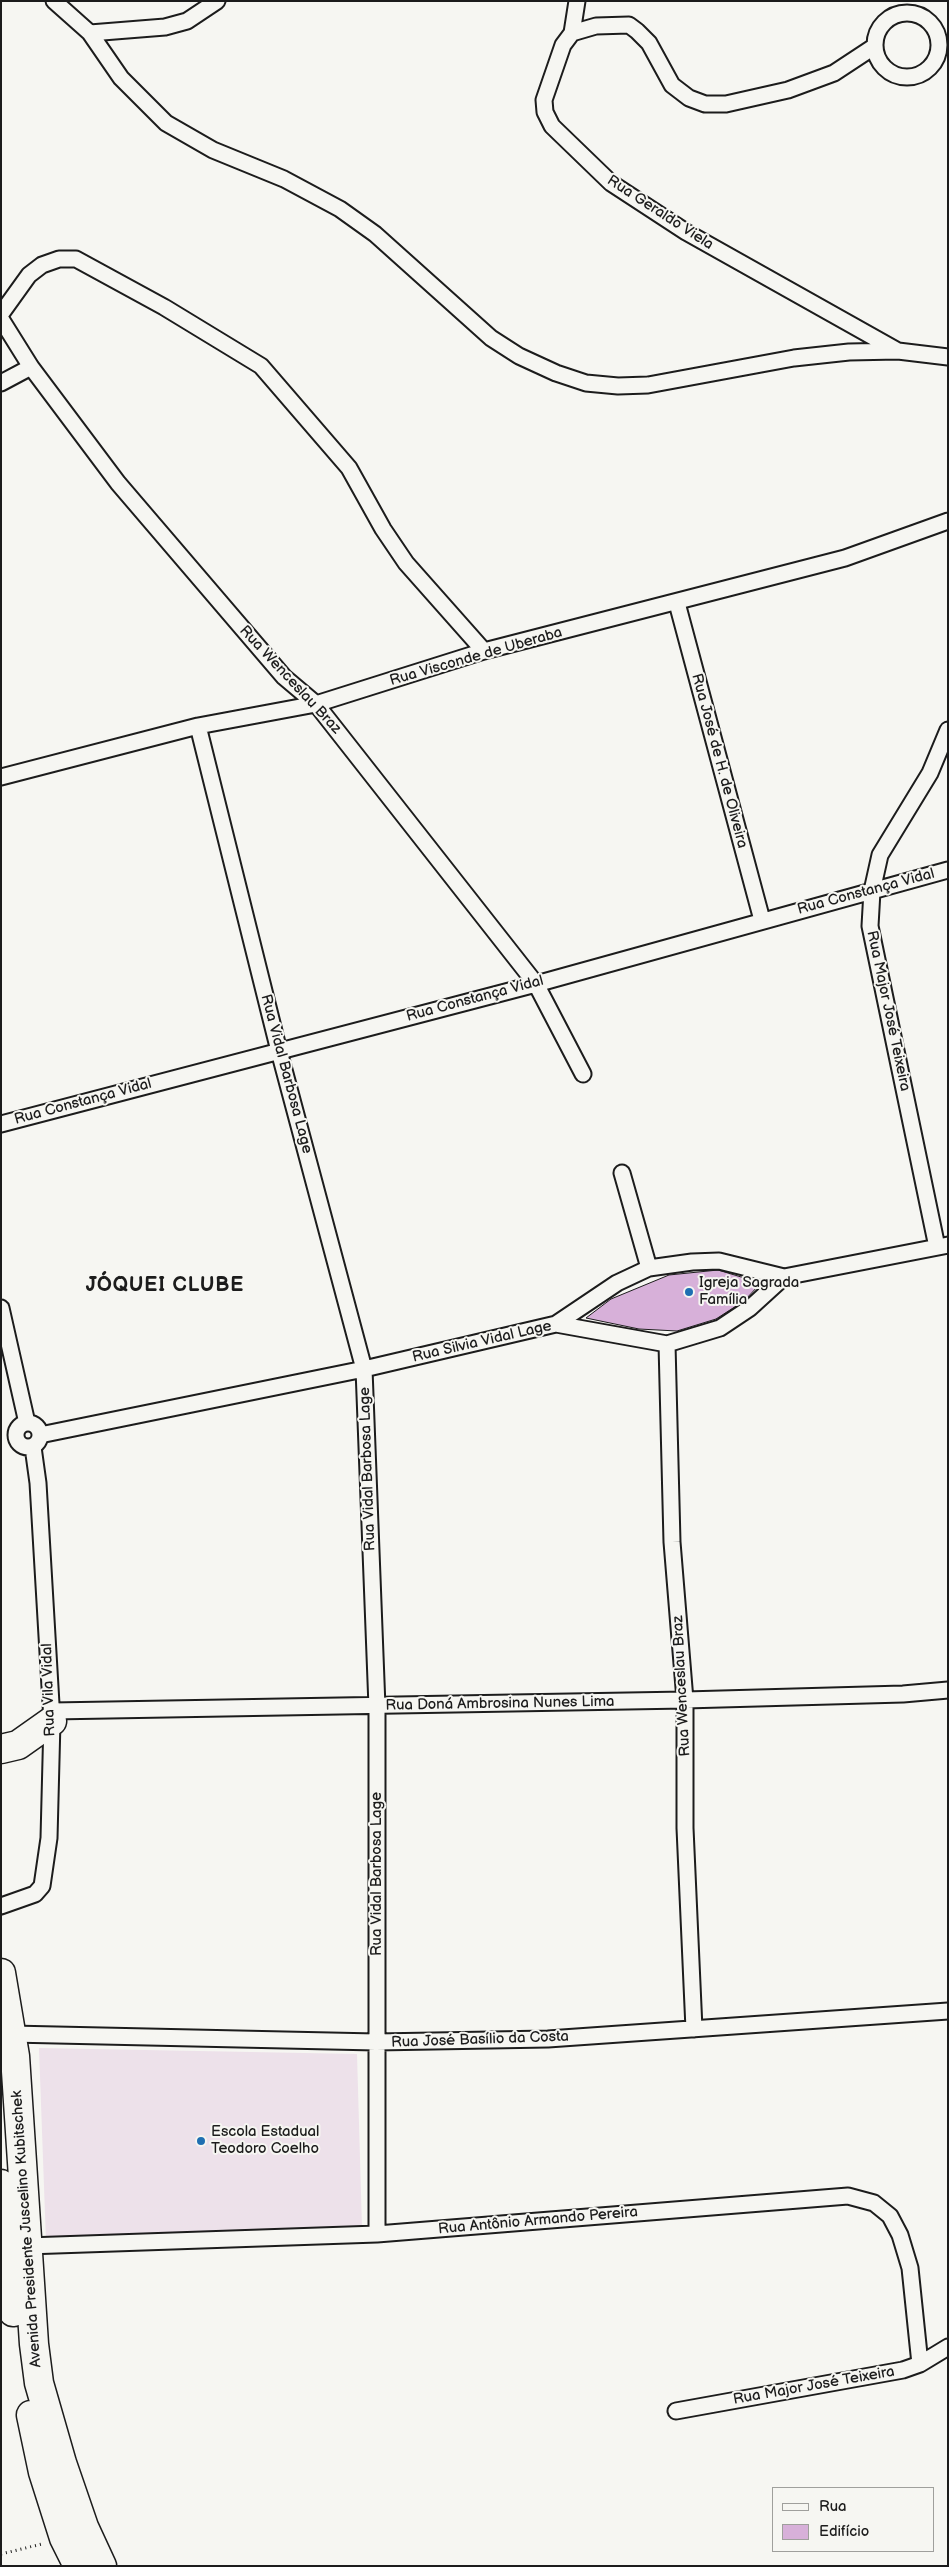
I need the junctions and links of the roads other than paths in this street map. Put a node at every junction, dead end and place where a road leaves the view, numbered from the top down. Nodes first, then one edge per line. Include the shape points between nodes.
1 (54, 1) edge
2 (218, 1) edge
3 (577, 1) edge
4 (572, 32) junction
5 (90, 33) junction
6 (875, 46) junction
7 (1, 314) edge
8 (1, 319) edge
9 (898, 351) junction
10 (948, 357) edge
11 (31, 367) junction
12 (1, 383) edge
13 (948, 521) edge
14 (677, 602) junction
15 (484, 652) junction
16 (316, 704) junction
17 (198, 726) junction
18 (948, 730) edge
19 (1, 777) edge
20 (948, 870) edge
21 (872, 891) junction
22 (762, 920) junction
23 (536, 984) junction
24 (279, 1051) junction
25 (583, 1074) dead end
26 (1, 1124) edge
27 (622, 1173) dead end
28 (942, 1246) edge
29 (649, 1268) junction
30 (784, 1277) junction
31 (1, 1308) edge
32 (556, 1324) junction
33 (667, 1344) junction
34 (364, 1368) junction
35 (27, 1423) junction
36 (8, 1438) edge
37 (36, 1441) junction
38 (948, 1690) edge
39 (685, 1700) junction
40 (377, 1707) junction
41 (52, 1716) junction
42 (1, 1749) edge
43 (1, 1906) edge
44 (1, 1973) edge
45 (948, 2011) edge
46 (694, 2029) junction
47 (11, 2034) junction
48 (376, 2042) junction
49 (1, 2184) edge
50 (377, 2234) junction
51 (27, 2246) junction
52 (948, 2347) edge
53 (920, 2364) junction
54 (676, 2411) dead end
55 (78, 2566) edge
56 (102, 2566) edge

1 - 5 street
2 - 5 street via 187,21 165,27
3 - 4 street, Rua Geraldo Viela
4 - 6 street via 596,26 629,26 649,44 672,85 689,98 705,104 726,104 788,90 834,73
4 - 9 street, Rua Geraldo Viela via 563,45 544,100 545,112 552,126 611,183 686,232
5 - 9 street via 121,78 166,123 213,150 284,179 340,209 374,234 491,338 518,356 556,373 586,383 648,385 794,358
6 - 6 street via 878,31 888,19 903,13 918,14 935,30 939,52 932,66 920,75 904,77 890,72 879,61
7 - 15 street via 29,275 42,264 58,259 76,259 164,307 261,366 349,468 406,563
8 - 11 street, Rua Wenceslau Braz
9 - 10 street, Rua Geraldo Viela
11 - 12 street
11 - 16 street, Rua Wenceslau Braz via 118,483 284,678
13 - 14 street, Rua Visconde de Uberaba via 845,558
14 - 15 street, Rua Visconde de Uberaba
14 - 22 street, Rua José de H. de Oliveira
15 - 16 street, Rua Visconde de Uberaba
16 - 17 street, Rua Visconde de Uberaba
16 - 23 street, Rua Wenceslau Braz
17 - 19 street, Rua Visconde de Uberaba
17 - 24 street, Rua Vidal Barbosa Lage
18 - 21 street, Rua Major José Teixeira via 930,773 880,855
20 - 21 street, Rua Constança Vidal
21 - 22 street, Rua Constança Vidal
21 - 28 street, Rua Major José Teixeira via 870,926 874,955
22 - 23 street, Rua Constança Vidal
23 - 24 street, Rua Constança Vidal
23 - 25 street, Rua Wenceslau Braz
24 - 26 street, Rua Constança Vidal
24 - 34 street, Rua Vidal Barbosa Lage
27 - 29 street
28 - 30 street
29 - 30 street via 719,1261
29 - 32 street via 617,1283
30 - 33 street, Rua Silvia Vidal Lage via 750,1308 720,1328
31 - 35 street
32 - 33 street, Rua Silvia Vidal Lage
32 - 34 street, Rua Silvia Vidal Lage
33 - 39 street, Rua Wenceslau Braz via 672,1542
34 - 37 street, Rua Silvia Vidal Lage
34 - 40 street, Rua Vidal Barbosa Lage
35 - 36 street
35 - 37 street via 36,1426
36 - 37 street via 23,1447
37 - 41 street, Rua Vila Vidal
38 - 39 street, Rua Doná Ambrosina Nunes Lima
39 - 40 street, Rua Doná Ambrosina Nunes Lima
39 - 46 street, Rua Wenceslau Braz via 685,1828
40 - 41 street, Rua Doná Ambrosina Nunes Lima
40 - 48 street, Rua Vidal Barbosa Lage
41 - 42 highway via 18,1745
41 - 43 street, Rua Vila Vidal via 49,1838 43,1880 34,1894
44 - 47 highway, Avenida Presidente Juscelino Kubitschek
45 - 46 street, Rua José Basílio da Costa
46 - 48 street, Rua José Basílio da Costa via 548,2039
47 - 48 street, Rua José Basílio da Costa
47 - 51 highway, Avenida Presidente Juscelino Kubitschek
48 - 50 street, Rua Vidal Barbosa Lage
49 - 55 highway, Avenida Presidente Juscelino Kubitschek via 16,2344 43,2472 64,2538
50 - 51 street, Rua Antônio Armando Pereira
50 - 53 street, Rua Antônio Armando Pereira via 848,2196 874,2203 890,2216 900,2234 910,2268
51 - 56 highway, Avenida Presidente Juscelino Kubitschek via 39,2383 84,2527
52 - 53 street, Rua Major José Teixeira
53 - 54 street, Rua Major José Teixeira

